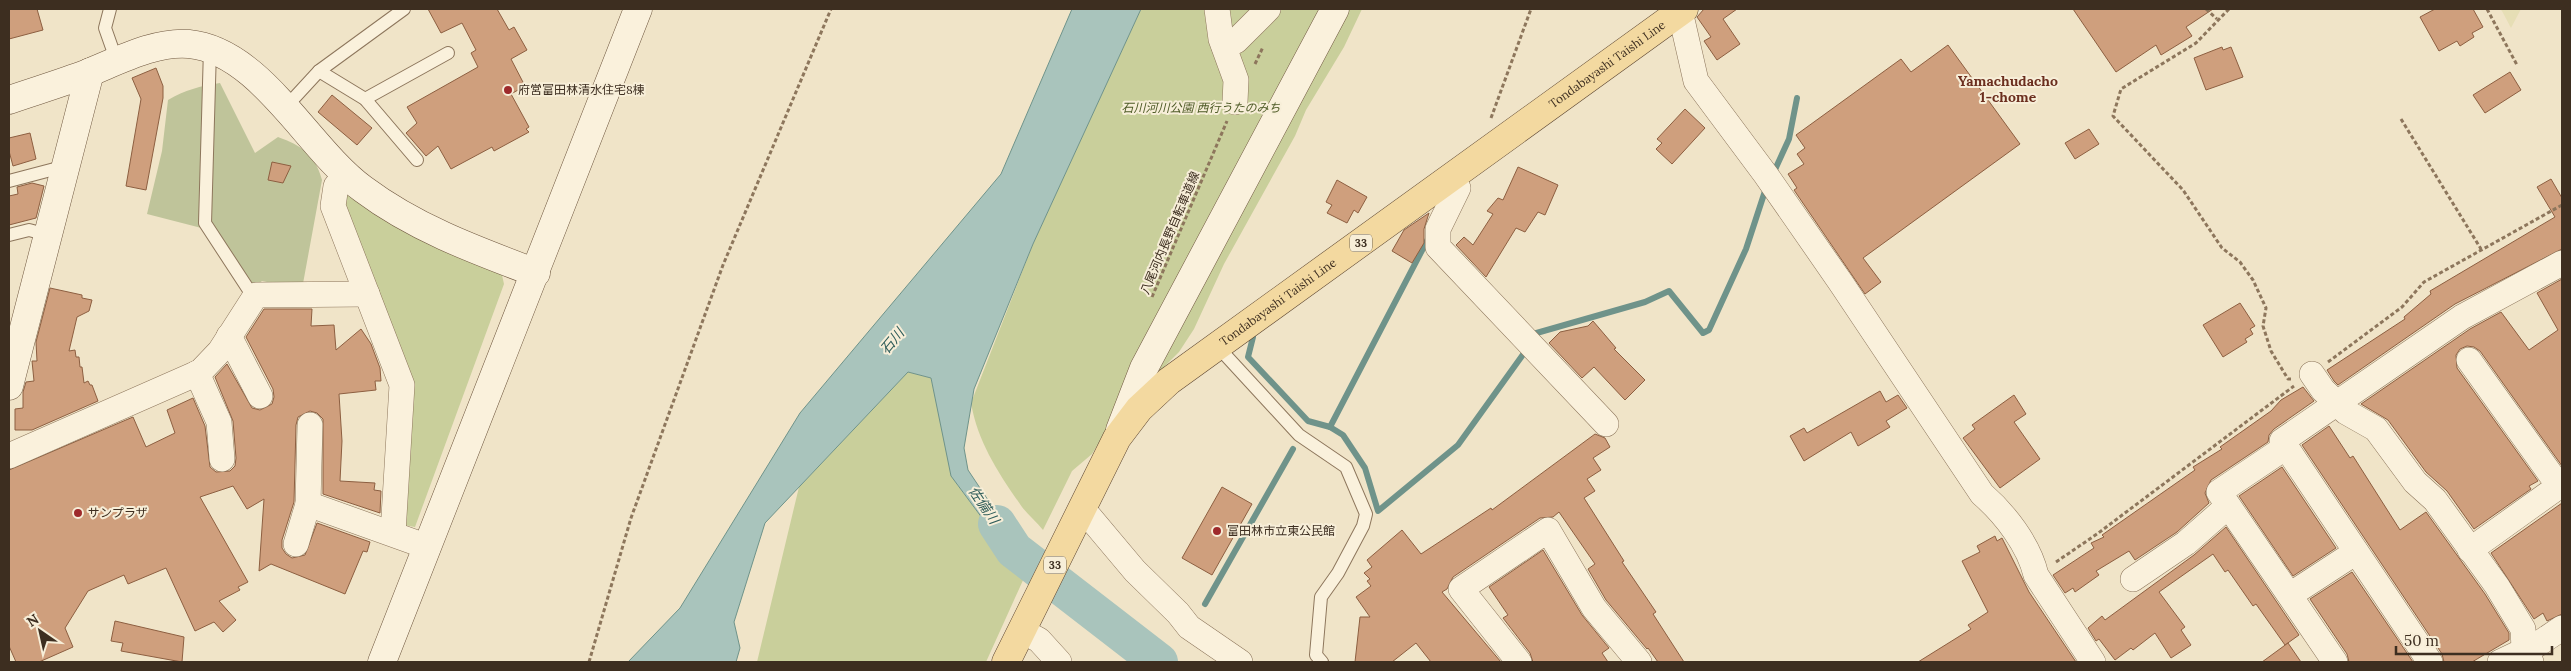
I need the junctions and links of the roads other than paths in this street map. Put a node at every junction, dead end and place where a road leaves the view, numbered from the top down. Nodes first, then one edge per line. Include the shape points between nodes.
1 (110, 9) edge
2 (404, 9) edge
3 (638, 9) edge
4 (1217, 9) edge
5 (1268, 9) edge
6 (1335, 9) edge
7 (1682, 10) edge
8 (1224, 46) junction
9 (210, 49) junction
10 (448, 53) dead end
11 (117, 62) junction
12 (319, 70) junction
13 (90, 72) junction
14 (364, 99) junction
15 (9, 100) edge
16 (1236, 102) road end
17 (284, 109) junction
18 (418, 160) dead end
19 (66, 166) junction
20 (347, 176) junction
21 (1452, 177) junction
22 (9, 181) edge
23 (48, 234) junction
24 (9, 235) edge
25 (2562, 262) edge
26 (536, 272) junction
27 (367, 294) junction
28 (254, 298) junction
29 (229, 336) junction
30 (1218, 347) junction
31 (2469, 360) dead end
32 (197, 374) junction
33 (2306, 378) road end
34 (9, 386) edge
35 (260, 396) dead end
36 (2337, 403) junction
37 (1606, 424) dead end
38 (310, 425) dead end
39 (1117, 438) junction
40 (2286, 447) junction
41 (9, 456) edge
42 (222, 459) dead end
43 (2560, 485) edge
44 (308, 504) junction
45 (2228, 506) junction
46 (1080, 511) junction
47 (393, 533) junction
48 (296, 544) dead end
49 (428, 547) junction
50 (2470, 550) junction
51 (2356, 552) junction
52 (2133, 579) dead end
53 (2290, 595) junction
54 (1026, 623) junction
55 (2562, 628) edge
56 (2528, 656) edge
57 (2328, 660) edge
58 (382, 662) edge
59 (1006, 662) edge
60 (1059, 662) edge
61 (1240, 662) edge
62 (1322, 662) edge
63 (1519, 662) edge
64 (1638, 662) edge
65 (2092, 662) edge
66 (2430, 662) edge
67 (2500, 662) edge

1 - 11 lane via 105,28
2 - 12 lane
3 - 26 street
4 - 8 street
5 - 8 street via 1236,41
6 - 39 street via 1144,368
7 - 21 main road, Tondabayashi Taishi Line / 33
7 - 65 street via 1696,81 1841,283 1982,494 1997,506 2032,559 2036,575
8 - 16 street via 1236,80
9 - 11 street via 188,44 173,45
9 - 17 street via 221,52 248,70
9 - 28 lane via 205,223
10 - 14 lane
11 - 13 street
12 - 14 lane
12 - 17 lane
13 - 15 street
13 - 19 street
14 - 18 lane
17 - 20 street
19 - 22 lane
19 - 23 street
20 - 26 street via 387,207 437,234
20 - 27 street via 336,186 333,206
21 - 30 main road, Tondabayashi Taishi Line / 33
21 - 37 street via 1458,188 1438,229 1438,247
23 - 24 lane via 29,230
23 - 34 street via 19,325
25 - 36 street via 2462,317
26 - 49 street
27 - 28 street via 256,295
27 - 47 street via 402,385
28 - 29 street
29 - 32 street via 220,351
29 - 35 street
30 - 39 main road, Tondabayashi Taishi Line / 33 via 1151,397
30 - 62 lane via 1299,435 1346,467 1366,514 1363,526 1322,597 1316,655
31 - 43 street
32 - 41 street
32 - 42 street via 219,422
33 - 36 street
36 - 40 street via 2282,441
36 - 50 street via 2376,429 2415,482 2435,500
38 - 44 street
39 - 46 main road, Tondabayashi Taishi Line / 33
40 - 45 street via 2219,492
40 - 51 street
43 - 50 street
44 - 47 street
44 - 48 street
45 - 52 street via 2186,543
45 - 53 street
46 - 54 main road, Tondabayashi Taishi Line / 33
46 - 61 street via 1189,626
47 - 49 street
49 - 58 street
50 - 56 street via 2523,629
51 - 53 street
51 - 66 street
53 - 57 street
54 - 59 main road, Tondabayashi Taishi Line / 33
54 - 60 street
55 - 56 street via 2538,644
56 - 67 street
63 - 64 street via 1461,589 1548,530 1594,608

